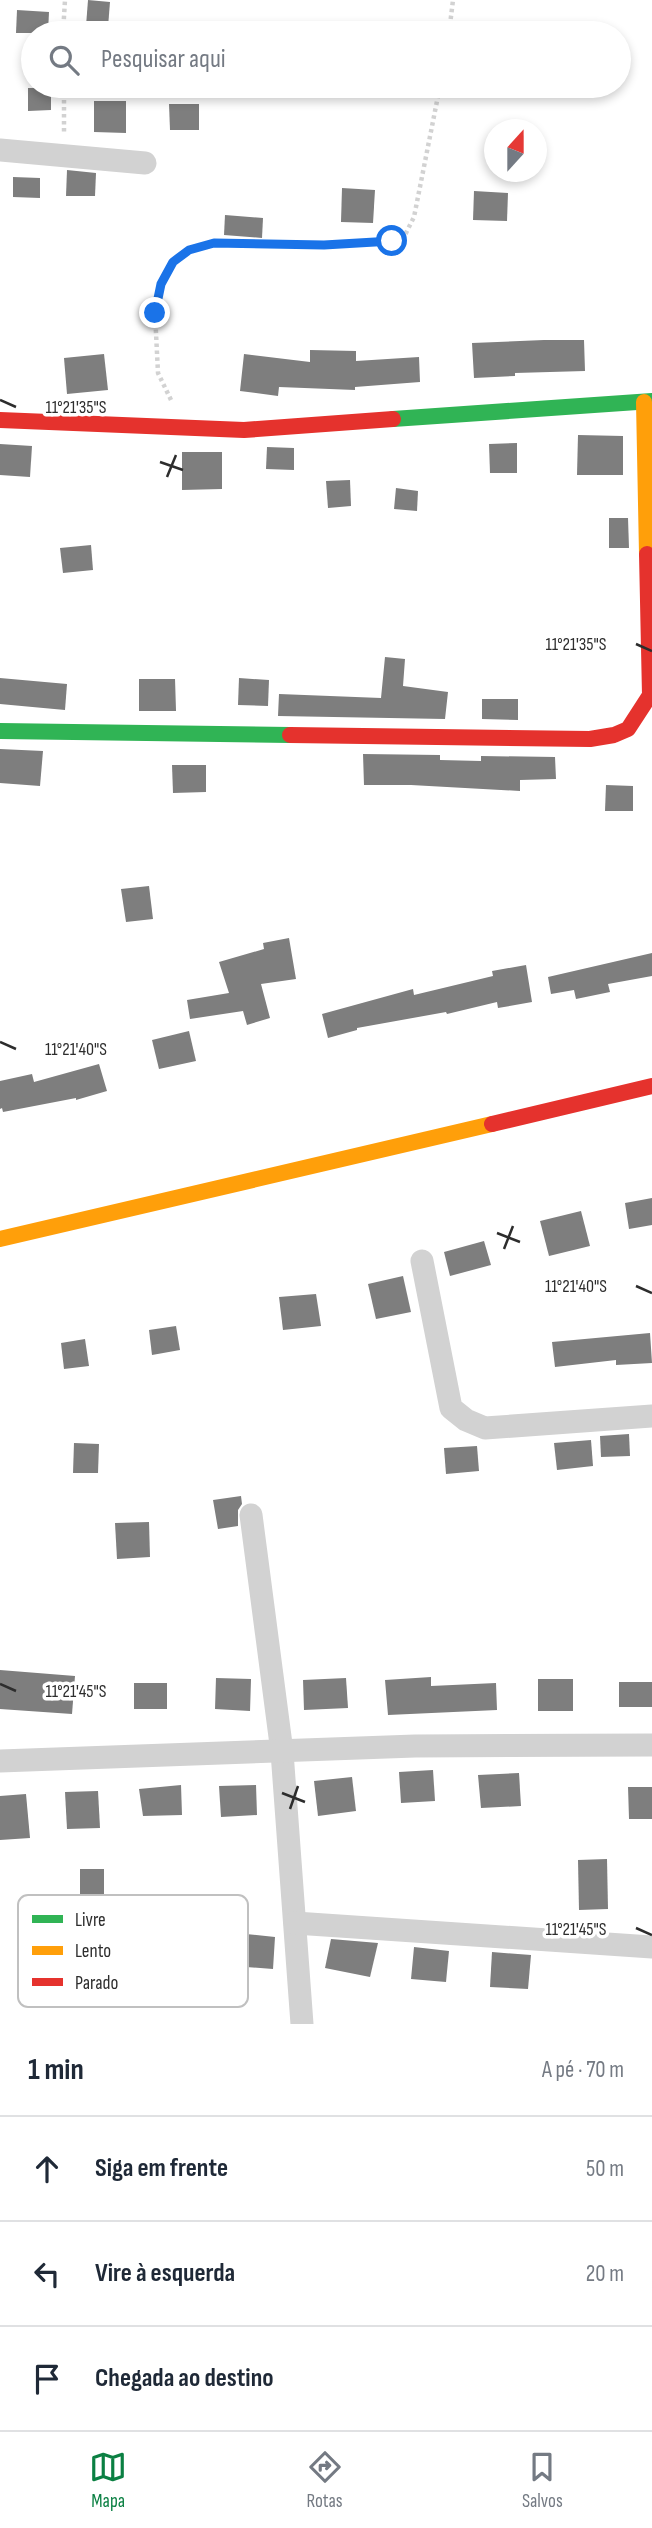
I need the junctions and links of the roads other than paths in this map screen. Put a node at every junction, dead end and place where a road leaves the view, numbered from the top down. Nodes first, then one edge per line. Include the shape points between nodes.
1 (0, 150) edge
2 (145, 163) dead end
3 (648, 402) edge
4 (0, 419) edge
5 (0, 732) edge
6 (652, 1086) edge
7 (0, 1239) edge
8 (422, 1261) dead end
9 (652, 1416) edge
10 (251, 1515) dead end
11 (652, 1745) edge
12 (282, 1752) junction
13 (0, 1761) edge
14 (295, 1923) junction
15 (652, 1947) edge
16 (302, 2024) edge

1 - 2 street
3 - 4 street via 244,429
3 - 5 street via 650,695 636,722 623,734 590,739
6 - 7 street
8 - 9 street via 451,1408 466,1420 485,1428
10 - 12 street
11 - 12 street
12 - 13 street
12 - 14 street
14 - 15 street
14 - 16 street

